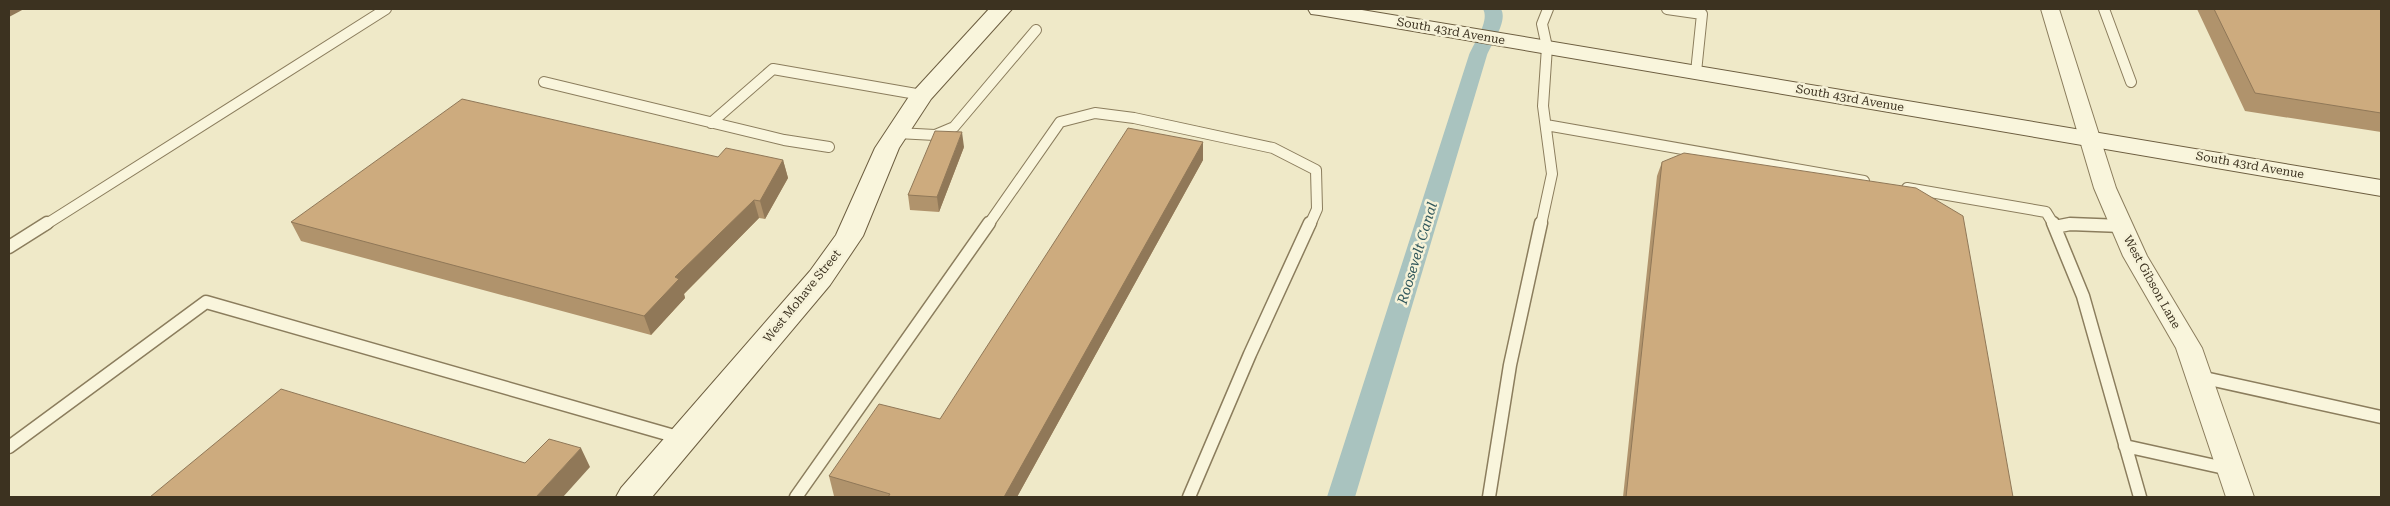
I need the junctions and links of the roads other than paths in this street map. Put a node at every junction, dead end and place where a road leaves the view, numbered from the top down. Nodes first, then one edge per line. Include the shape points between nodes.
1 (386, 9) edge
2 (1001, 9) edge
3 (1319, 9) edge
4 (1548, 9) edge
5 (1667, 9) edge
6 (2050, 9) edge
7 (2104, 9) edge
8 (1694, 11) edge
9 (1036, 30) dead end
10 (1547, 47) junction
11 (1696, 72) junction
12 (544, 82) dead end
13 (2131, 82) dead end
14 (922, 96) junction
15 (711, 122) junction
16 (1546, 125) junction
17 (897, 133) junction
18 (2090, 138) junction
19 (829, 147) dead end
20 (1876, 183) edge
21 (1895, 186) edge
22 (2381, 188) edge
23 (2122, 226) junction
24 (2055, 227) junction
25 (9, 248) edge
26 (2198, 377) junction
27 (2381, 417) edge
28 (683, 439) junction
29 (2126, 446) junction
30 (9, 447) edge
31 (2230, 469) junction
32 (634, 497) edge
33 (796, 497) edge
34 (1189, 497) edge
35 (1490, 497) edge
36 (2140, 497) edge
37 (2240, 497) edge

1 - 25 lane
2 - 14 main road, West Mohave Street
3 - 10 main road, South 43rd Avenue
4 - 10 lane via 1542,24
5 - 8 lane
6 - 18 street, West Gibson Lane
7 - 13 lane
8 - 11 lane via 1702,14
9 - 17 lane via 954,127 935,135
10 - 11 main road, South 43rd Avenue
10 - 16 lane via 1543,106
11 - 18 main road, South 43rd Avenue
12 - 15 lane
14 - 15 lane via 773,69
14 - 17 main road, West Mohave Street
15 - 19 lane
16 - 20 lane
16 - 35 lane via 1552,174 1510,365
17 - 28 main road, West Mohave Street via 844,243 820,278
18 - 22 main road, South 43rd Avenue
18 - 23 street, West Gibson Lane via 2104,188
21 - 24 lane via 2046,212
23 - 24 lane via 2070,224
23 - 26 street, West Gibson Lane via 2135,256 2189,348
24 - 29 lane via 2083,296
26 - 27 lane
26 - 31 street, West Gibson Lane
28 - 30 lane via 206,302
28 - 32 main road, West Mohave Street
29 - 31 lane
29 - 36 lane
31 - 37 street, West Gibson Lane
33 - 34 lane via 1060,122 1095,113 1134,118 1273,148 1316,170 1317,209

